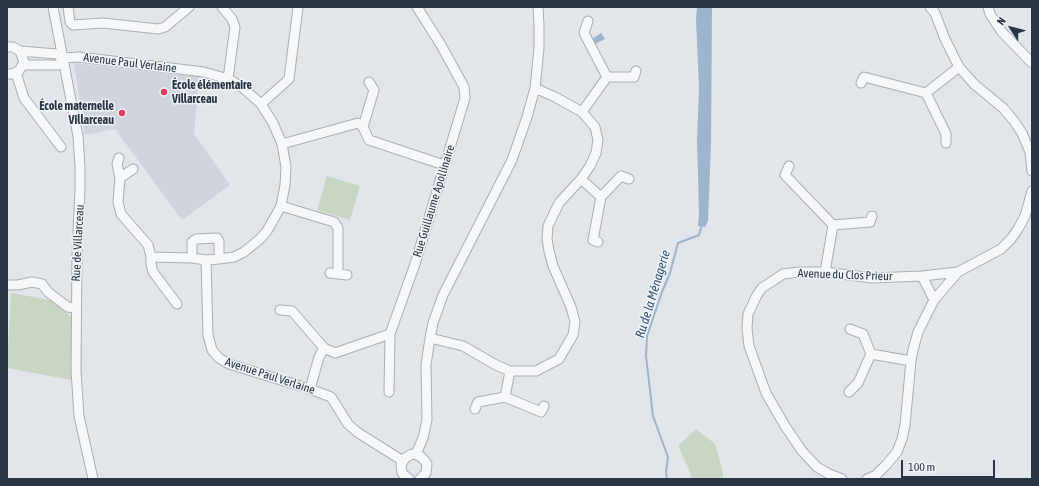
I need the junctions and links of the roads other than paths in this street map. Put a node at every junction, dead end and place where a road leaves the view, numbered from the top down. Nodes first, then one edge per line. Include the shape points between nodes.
1 (54, 7) edge
2 (68, 7) edge
3 (189, 7) edge
4 (222, 7) edge
5 (298, 7) edge
6 (417, 7) edge
7 (538, 7) edge
8 (930, 7) edge
9 (988, 7) edge
10 (588, 21) dead end
11 (7, 47) edge
12 (20, 51) junction
13 (63, 58) junction
14 (1032, 63) edge
15 (23, 66) junction
16 (959, 67) junction
17 (636, 71) dead end
18 (11, 74) edge
19 (608, 77) junction
20 (228, 79) junction
21 (369, 82) dead end
22 (861, 83) dead end
23 (535, 88) junction
24 (926, 93) junction
25 (261, 104) junction
26 (582, 112) junction
27 (362, 127) junction
28 (946, 143) dead end
29 (282, 144) junction
30 (61, 147) dead end
31 (118, 158) dead end
32 (444, 165) junction
33 (789, 166) dead end
34 (132, 169) dead end
35 (1032, 171) edge
36 (120, 178) junction
37 (581, 179) junction
38 (629, 179) dead end
39 (1032, 191) edge
40 (601, 197) junction
41 (281, 206) junction
42 (1030, 206) edge
43 (872, 216) dead end
44 (833, 225) junction
45 (598, 242) dead end
46 (151, 257) junction
47 (192, 258) junction
48 (219, 259) junction
49 (206, 260) junction
50 (824, 272) junction
51 (958, 272) junction
52 (338, 274) dead end
53 (922, 276) junction
54 (7, 285) edge
55 (934, 300) junction
56 (177, 304) dead end
57 (75, 308) junction
58 (280, 310) dead end
59 (850, 329) dead end
60 (390, 334) junction
61 (430, 338) junction
62 (324, 348) junction
63 (871, 354) junction
64 (911, 361) junction
65 (510, 371) junction
66 (310, 389) junction
67 (389, 392) dead end
68 (849, 392) dead end
69 (505, 397) junction
70 (544, 406) dead end
71 (475, 409) dead end
72 (416, 454) junction
73 (403, 461) junction
74 (92, 479) edge
75 (408, 479) edge
76 (420, 479) edge
77 (842, 479) edge
78 (867, 479) edge

1 - 13 street, Rue de Villarceau
2 - 3 street via 70,22 73,25 103,23 158,29 165,27
4 - 20 street via 235,27
5 - 25 street via 289,79
6 - 32 street, Rue Guillaume Apollinaire via 464,87 465,98
7 - 23 street via 539,48
8 - 16 street
9 - 14 street via 1002,32
10 - 19 street via 584,33
11 - 12 street
12 - 13 street via 57,54
12 - 15 street
13 - 15 street via 58,65
13 - 20 street, Avenue Paul Verlaine via 79,57 204,72
13 - 57 street, Rue de Villarceau via 78,136 80,167
15 - 18 street
16 - 24 street
16 - 35 street via 1014,121 1030,152
17 - 19 street via 634,77
18 - 30 street via 24,98
19 - 26 street
20 - 25 street, Avenue Paul Verlaine via 242,87
21 - 27 street via 374,90
22 - 24 street via 864,77
23 - 26 street
23 - 61 street via 512,160 443,295
24 - 28 street via 946,134
25 - 29 street, Avenue Paul Verlaine
26 - 37 street via 595,127 598,140 596,153
27 - 29 street via 358,123
27 - 32 street via 369,140
29 - 41 street, Avenue Paul Verlaine via 286,167
31 - 36 street
32 - 60 street, Rue Guillaume Apollinaire via 415,264
33 - 44 street via 785,176
34 - 36 street
36 - 46 street via 118,202 121,214 148,245
37 - 40 street
37 - 65 street via 559,203 548,226 547,239 553,266 576,322 573,335 559,359 549,365 536,371
38 - 40 street via 621,176
39 - 42 street, Avenue du Clos Prieur
40 - 45 street via 593,240
41 - 48 street, Avenue Paul Verlaine via 260,239 234,257
41 - 52 street via 334,222 338,228
42 - 51 street, Avenue du Clos Prieur via 1018,229 1001,250
43 - 44 street via 870,222
44 - 50 street
46 - 47 street
46 - 56 street via 153,272
47 - 48 street via 192,242 196,239 217,238
47 - 49 street
48 - 49 street, Avenue Paul Verlaine
49 - 66 street, Avenue Paul Verlaine via 208,335 212,350 218,358 229,364
50 - 53 street, Avenue du Clos Prieur via 872,278
50 - 77 street, Avenue du Clos Prieur via 783,274 771,281 757,295 748,314 747,328 749,346 757,370 766,393 785,426 817,467
51 - 53 street, Avenue du Clos Prieur
51 - 55 street, Avenue du Clos Prieur
53 - 55 street
54 - 57 street via 32,282 42,284 61,302
55 - 64 street, Avenue du Clos Prieur via 918,332
57 - 74 street, Rue de Villarceau via 79,416
58 - 62 street via 292,311
59 - 63 street via 862,334
60 - 62 street via 335,354
60 - 67 street, Rue Guillaume Apollinaire
61 - 65 street via 463,346
61 - 72 street via 426,365 427,420
62 - 66 street
63 - 64 street
63 - 68 street via 858,383
64 - 78 street, Avenue du Clos Prieur via 902,439 897,452 887,464 876,475
65 - 69 street
66 - 73 street, Avenue Paul Verlaine via 331,397 352,428
69 - 70 street via 541,412
69 - 71 street via 478,402
72 - 73 street via 408,455
72 - 76 street via 427,464 426,473
73 - 75 street via 402,473

